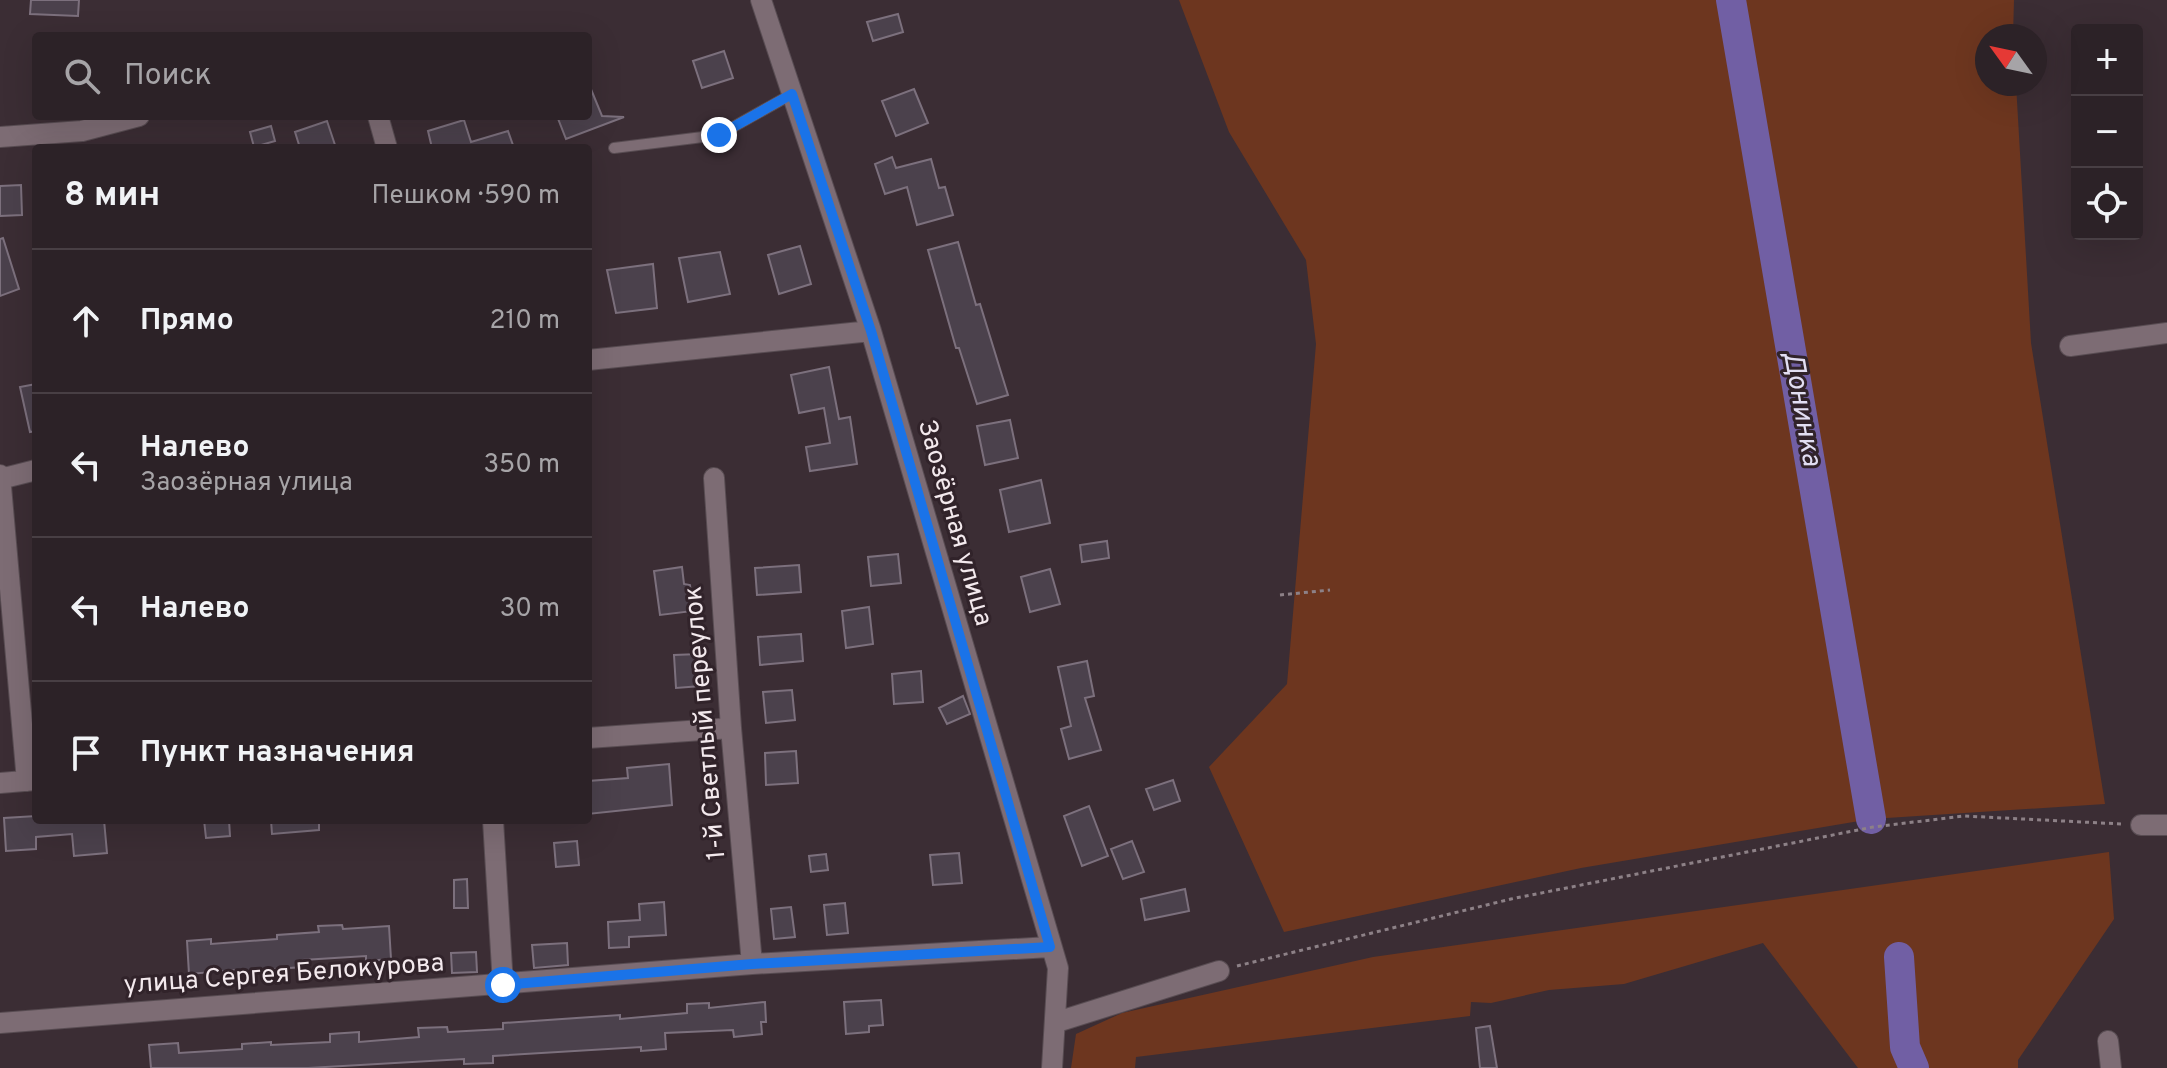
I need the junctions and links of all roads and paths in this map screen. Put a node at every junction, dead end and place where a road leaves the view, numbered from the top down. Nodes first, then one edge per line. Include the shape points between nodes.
1 (761, 0) edge
2 (792, 94) junction
3 (124, 120) edge
4 (379, 120) edge
5 (0, 137) edge
6 (386, 144) edge
7 (614, 148) dead end
8 (871, 331) junction
9 (2167, 333) edge
10 (2070, 346) dead end
11 (592, 360) edge
12 (32, 471) edge
13 (0, 477) edge
14 (714, 478) dead end
15 (1330, 590) dead end
16 (1280, 595) dead end
17 (731, 728) junction
18 (592, 738) edge
19 (31, 780) edge
20 (0, 783) edge
21 (493, 824) edge
22 (2141, 825) joint
23 (2167, 825) edge
24 (1050, 947) junction
25 (752, 964) junction
26 (1219, 971) joint
27 (503, 985) junction
28 (1057, 1022) junction
29 (0, 1023) edge
30 (2108, 1041) dead end
31 (1052, 1068) edge
32 (2111, 1068) edge

1 - 2 street, Заозёрная улица
2 - 7 lane via 719,135
2 - 8 street, Заозёрная улица
3 - 5 street via 82,131
4 - 6 street
8 - 11 street
8 - 24 street, Заозёрная улица
9 - 10 street
12 - 13 street
13 - 19 street
14 - 17 street, 1-й Светлый переулок
15 - 16 path
17 - 18 street
17 - 25 street, 1-й Светлый переулок
19 - 20 street
21 - 27 street
22 - 23 street
22 - 26 path via 1964,816 1873,827 1511,899
24 - 25 street, улица Сергея Белокурова
24 - 28 street, Заозёрная улица via 1058,968
25 - 27 street, улица Сергея Белокурова
26 - 28 street
27 - 29 street, улица Сергея Белокурова
28 - 31 street, Заозёрная улица
30 - 32 street

